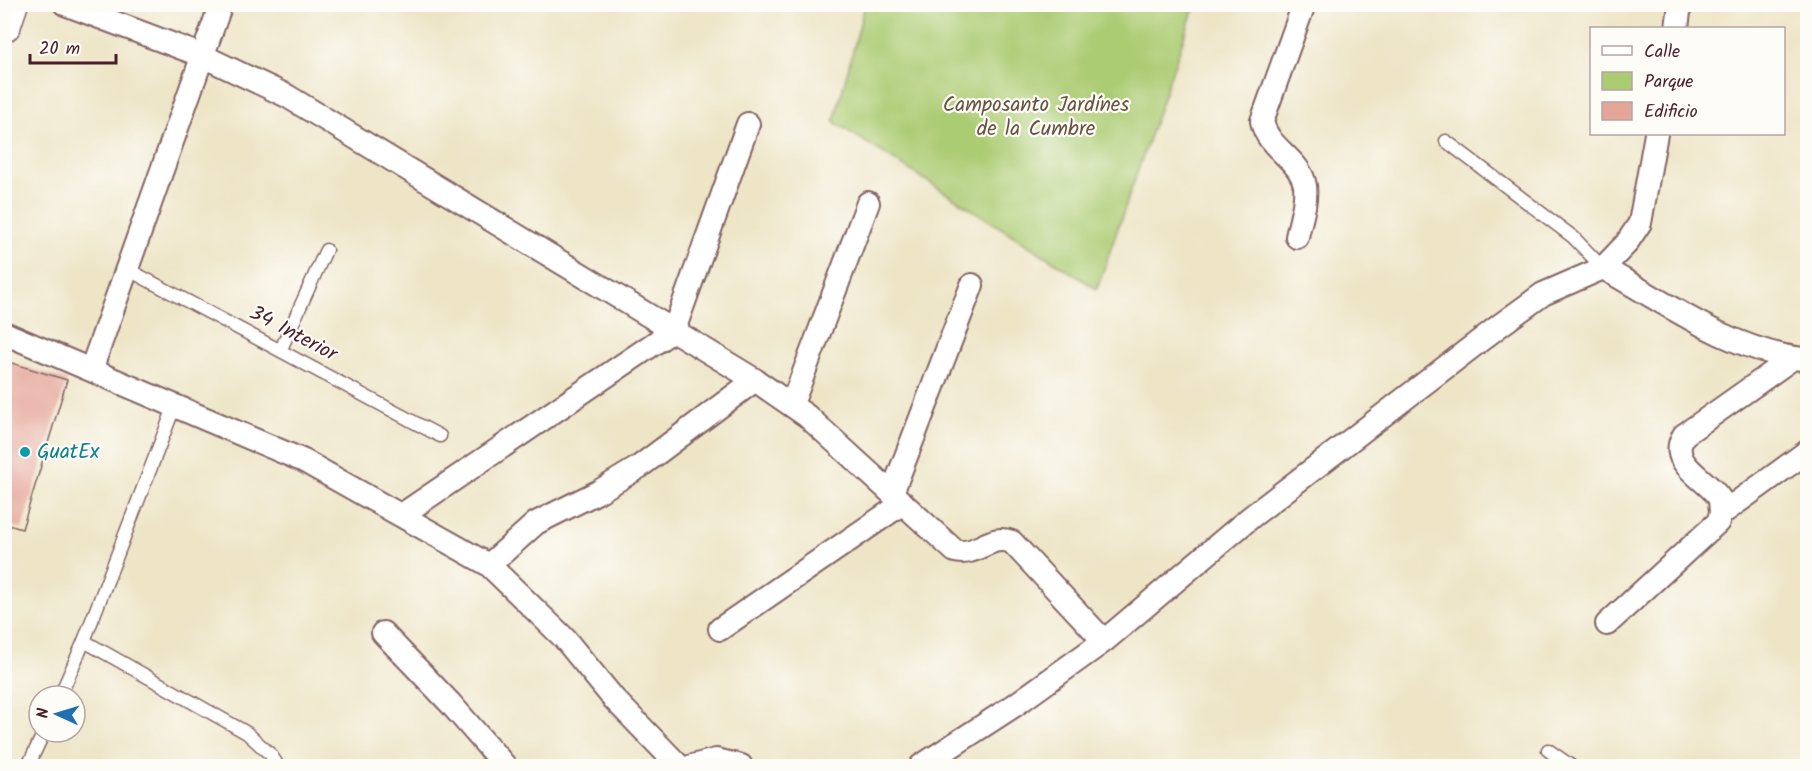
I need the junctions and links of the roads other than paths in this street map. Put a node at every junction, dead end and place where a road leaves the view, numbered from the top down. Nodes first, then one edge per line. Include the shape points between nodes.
1 (11, 4) edge
2 (65, 4) edge
3 (221, 4) edge
4 (1304, 4) edge
5 (1680, 4) edge
6 (4, 24) edge
7 (1677, 27) edge
8 (203, 56) junction
9 (748, 124) dead end
10 (1656, 135) edge
11 (1446, 141) dead end
12 (868, 203) dead end
13 (1297, 237) dead end
14 (326, 250) dead end
15 (127, 268) junction
16 (1603, 268) junction
17 (972, 285) dead end
18 (674, 330) junction
19 (4, 333) edge
20 (281, 349) junction
21 (1800, 359) edge
22 (91, 370) junction
23 (755, 380) junction
24 (792, 404) junction
25 (175, 405) junction
26 (440, 436) dead end
27 (1808, 451) edge
28 (898, 498) junction
29 (402, 514) junction
30 (1721, 514) junction
31 (489, 565) junction
32 (1607, 624) dead end
33 (720, 629) dead end
34 (383, 633) dead end
35 (84, 641) junction
36 (1104, 641) junction
37 (65, 684) edge
38 (38, 744) edge
39 (1548, 750) dead end
40 (28, 766) edge
41 (278, 766) edge
42 (505, 766) edge
43 (679, 766) edge
44 (692, 766) edge
45 (741, 766) edge
46 (921, 766) edge
47 (1571, 766) edge

1 - 6 highway
2 - 8 street
3 - 8 street
4 - 13 street via 1262,121 1271,142 1302,175 1305,202
5 - 7 street
8 - 15 street
8 - 18 street via 287,96
9 - 18 street
10 - 16 street via 1640,223
11 - 16 lane via 1574,237
12 - 24 street
14 - 20 lane
15 - 20 lane, 34 Interior
15 - 22 street
16 - 21 street via 1709,328 1756,348
16 - 36 street via 1543,294 1498,326 1251,517
17 - 28 street
18 - 23 street
18 - 29 street
19 - 22 street
20 - 26 lane, 34 Interior
21 - 30 street via 1690,429 1680,441 1681,460 1716,492
22 - 25 street
23 - 24 street
23 - 31 street via 639,467 536,523
24 - 28 street
25 - 29 street via 304,461
25 - 35 lane
27 - 30 street
28 - 33 street
28 - 36 street via 955,551 973,552 994,539 1012,542
29 - 31 street
30 - 32 street via 1713,530
31 - 43 street via 564,638 614,699
34 - 42 street
35 - 37 lane
35 - 41 lane via 246,733
36 - 46 street
38 - 40 lane
39 - 47 lane
44 - 45 street via 716,760

